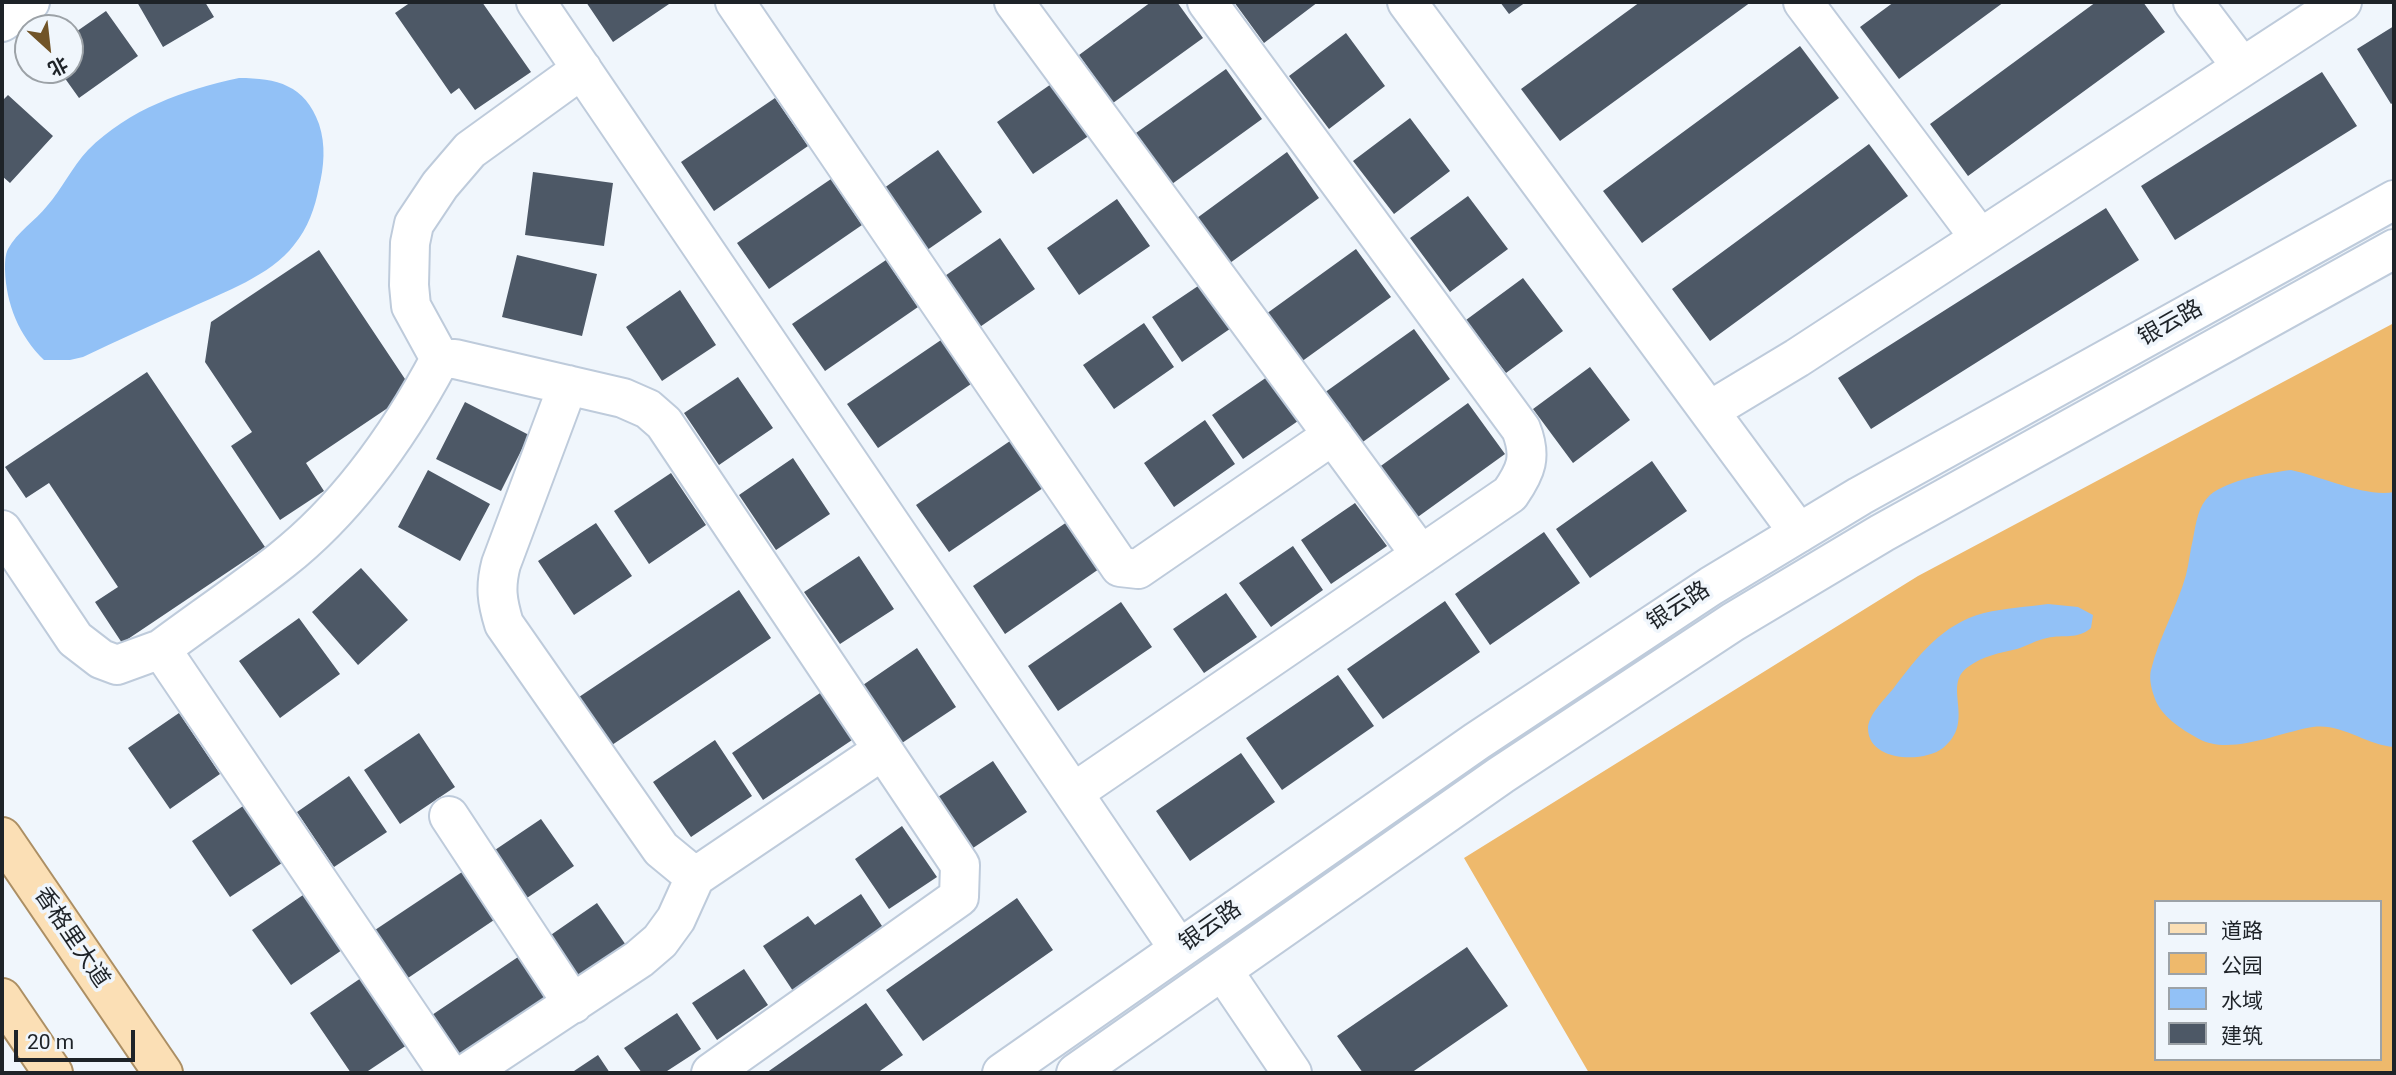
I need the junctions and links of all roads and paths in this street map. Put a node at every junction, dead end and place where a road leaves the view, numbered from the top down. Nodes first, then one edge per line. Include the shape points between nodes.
1 (30, 2) edge
2 (536, 2) edge
3 (735, 2) edge
4 (1207, 2) edge
5 (1407, 2) edge
6 (1803, 2) edge
7 (2193, 2) edge
8 (2342, 2) edge
9 (1032, 8) edge
10 (2, 22) edge
11 (2242, 67) junction
12 (582, 69) junction
13 (2394, 200) edge
14 (1980, 238) junction
15 (2394, 248) edge
16 (440, 359) junction
17 (568, 386) junction
18 (1709, 411) junction
19 (1333, 435) junction
20 (2, 530) edge
21 (1799, 533) junction
22 (1421, 555) junction
23 (161, 649) junction
24 (883, 750) junction
25 (1073, 793) junction
26 (449, 816) dead end
27 (2, 836) edge
28 (695, 877) junction
29 (1179, 949) junction
30 (1223, 971) junction
31 (2, 998) edge
32 (573, 1004) junction
33 (53, 1073) edge
34 (163, 1073) edge
35 (448, 1073) edge
36 (467, 1073) edge
37 (711, 1073) edge
38 (1002, 1073) edge
39 (1076, 1073) edge
40 (1292, 1073) edge

1 - 10 street
2 - 12 street
3 - 19 street via 1120,567 1138,569
4 - 22 street via 1526,440 1523,475 1510,494
5 - 18 street
6 - 14 street
7 - 11 street
8 - 11 street
9 - 19 street
11 - 14 street
12 - 16 street via 470,150 414,224 411,306
12 - 25 street
13 - 21 street, 银云路
14 - 18 street
15 - 30 street, 银云路 via 1882,533 1733,622 1555,738
16 - 17 street
16 - 23 street via 404,423 327,519 283,559
17 - 24 street via 623,398 648,409 664,423
17 - 28 street via 501,564 496,597 504,624 661,849
18 - 21 street
19 - 22 street
20 - 23 street via 65,625 88,650 117,665
21 - 29 street, 银云路 via 1564,682
22 - 25 street
23 - 35 street
24 - 28 street
24 - 37 street via 960,865 960,897
25 - 29 street
26 - 32 street
27 - 34 main road, 香格里大道
28 - 32 street via 660,941
29 - 38 street, 银云路
30 - 39 street, 银云路
30 - 40 street
31 - 33 main road
32 - 36 street

